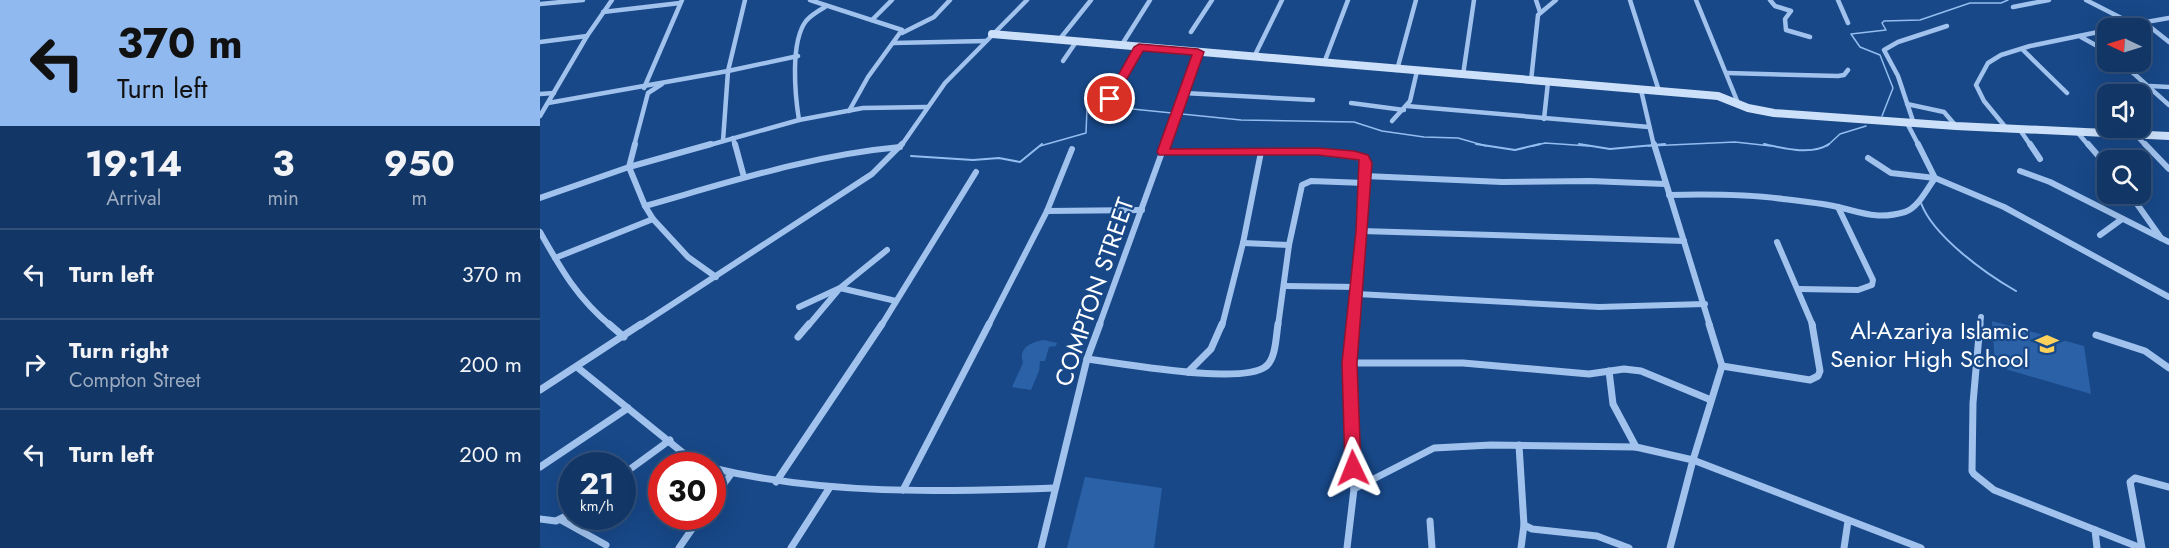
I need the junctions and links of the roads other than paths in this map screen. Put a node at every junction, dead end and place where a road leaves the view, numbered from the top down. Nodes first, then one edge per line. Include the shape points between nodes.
1 (583, 0) edge
2 (612, 0) edge
3 (745, 0) edge
4 (810, 0) edge
5 (892, 0) edge
6 (950, 0) edge
7 (1027, 0) edge
8 (1090, 0) edge
9 (1150, 0) edge
10 (1212, 0) edge
11 (1282, 0) edge
12 (1348, 0) edge
13 (1416, 0) edge
14 (1474, 0) edge
15 (1536, 0) edge
16 (1556, 0) edge
17 (1630, 0) edge
18 (1696, 0) edge
19 (1770, 0) edge
20 (1838, 0) edge
21 (2049, 0) edge
22 (2086, 0) edge
23 (681, 1) edge
24 (543, 3) edge
25 (825, 7) junction
26 (2013, 7) dead end
27 (603, 12) junction
28 (1540, 12) junction
29 (2122, 18) edge
30 (2169, 18) edge
31 (872, 20) junction
32 (2151, 21) edge
33 (1848, 23) dead end
34 (1947, 26) dead end
35 (2151, 28) edge
36 (1191, 32) dead end
37 (902, 33) junction
38 (2097, 33) edge
39 (588, 36) junction
40 (1810, 37) dead end
41 (2081, 37) junction
42 (989, 38) junction
43 (1059, 40) junction
44 (540, 42) edge
45 (1076, 42) junction
46 (2169, 42) edge
47 (892, 43) junction
48 (1121, 46) junction
49 (2097, 46) edge
50 (1139, 47) junction
51 (2022, 50) junction
52 (1198, 52) junction
53 (798, 56) junction
54 (1254, 57) junction
55 (1063, 61) dead end
56 (1324, 63) junction
57 (1397, 70) junction
58 (1848, 70) dead end
59 (728, 71) junction
60 (1417, 71) junction
61 (2133, 72) edge
62 (1727, 73) junction
63 (1463, 75) junction
64 (1530, 81) junction
65 (664, 82) junction
66 (1548, 82) junction
67 (2148, 84) edge
68 (643, 86) junction
69 (2151, 86) edge
70 (2151, 87) edge
71 (2169, 87) edge
72 (1641, 90) junction
73 (1659, 91) junction
74 (554, 93) junction
75 (648, 93) junction
76 (1184, 93) junction
77 (2067, 93) dead end
78 (540, 94) edge
79 (1110, 99) dead end
80 (1312, 100) dead end
81 (548, 103) junction
82 (1351, 103) dead end
83 (1738, 104) junction
84 (1907, 104) junction
85 (2169, 105) edge
86 (927, 106) junction
87 (1405, 108) junction
88 (849, 111) junction
89 (540, 116) edge
90 (1544, 119) junction
91 (799, 120) junction
92 (1392, 121) dead end
93 (1910, 124) junction
94 (1956, 126) junction
95 (1649, 127) junction
96 (2007, 129) junction
97 (2020, 130) junction
98 (2078, 133) junction
99 (2097, 133) edge
100 (2151, 135) edge
101 (2169, 136) edge
102 (733, 138) junction
103 (2140, 138) edge
104 (723, 141) junction
105 (900, 147) junction
106 (1072, 149) dead end
107 (1163, 152) junction
108 (1261, 152) junction
109 (2097, 155) edge
110 (1868, 158) dead end
111 (2040, 159) dead end
112 (629, 167) junction
113 (2169, 169) edge
114 (2020, 171) dead end
115 (976, 172) dead end
116 (744, 177) junction
117 (1935, 178) junction
118 (1365, 180) junction
119 (1665, 184) junction
120 (1670, 195) junction
121 (540, 198) edge
122 (2137, 204) edge
123 (645, 206) junction
124 (1838, 207) junction
125 (1142, 210) junction
126 (1047, 211) junction
127 (653, 219) junction
128 (2122, 219) junction
129 (1362, 231) junction
130 (540, 232) edge
131 (2100, 235) dead end
132 (2161, 238) junction
133 (1684, 241) junction
134 (1777, 242) dead end
135 (2169, 242) edge
136 (1243, 243) junction
137 (1289, 245) junction
138 (887, 250) dead end
139 (555, 258) junction
140 (716, 277) junction
141 (1285, 286) junction
142 (840, 288) junction
143 (1799, 289) junction
144 (1358, 291) junction
145 (2169, 297) edge
146 (896, 301) junction
147 (1705, 304) junction
148 (799, 307) dead end
149 (1981, 317) dead end
150 (2096, 335) dead end
151 (624, 337) junction
152 (798, 337) dead end
153 (1087, 359) junction
154 (1349, 363) junction
155 (1722, 366) junction
156 (577, 368) junction
157 (2169, 368) edge
158 (1609, 371) junction
159 (1188, 372) junction
160 (540, 390) edge
161 (1711, 400) junction
162 (628, 408) junction
163 (670, 440) junction
164 (1519, 445) junction
165 (1636, 447) junction
166 (683, 452) edge
167 (1693, 460) junction
168 (636, 465) edge
169 (540, 467) edge
170 (726, 472) edge
171 (731, 474) junction
172 (726, 481) edge
173 (776, 482) junction
174 (830, 487) junction
175 (2169, 487) edge
176 (1054, 488) junction
177 (1354, 489) junction
178 (903, 490) junction
179 (540, 519) edge
180 (558, 521) edge
181 (1430, 521) dead end
182 (1848, 521) junction
183 (1524, 525) junction
184 (579, 530) edge
185 (691, 530) edge
186 (2095, 530) junction
187 (606, 545) dead end
188 (679, 548) edge
189 (791, 548) edge
190 (1041, 548) edge
191 (1347, 548) edge
192 (1432, 548) edge
193 (1521, 548) edge
194 (1629, 548) edge
195 (1670, 548) edge
196 (1844, 548) edge
197 (1921, 548) edge
198 (2097, 548) edge
199 (2142, 548) edge

1 - 24 street
2 - 27 street
3 - 59 street
4 - 25 street
5 - 31 street
6 - 37 street via 934,17
7 - 42 street
8 - 43 street
9 - 48 street
10 - 36 street
11 - 54 street
12 - 56 street
13 - 57 street
14 - 63 street
15 - 28 street
16 - 28 street
17 - 73 street
18 - 62 street
19 - 40 street via 1791,11 1785,18 1789,33
20 - 33 street
21 - 26 street
22 - 29 street
23 - 27 street
23 - 68 street
25 - 31 street
25 - 53 street via 801,29
27 - 39 street
28 - 64 street
30 - 32 street
31 - 37 street via 896,26
34 - 84 street via 1884,50
35 - 46 street
37 - 47 street
38 - 41 street
39 - 44 street
39 - 74 street
41 - 49 street
41 - 51 street
42 - 43 street
42 - 47 street
42 - 86 street
43 - 45 street
45 - 48 street
45 - 55 street
47 - 88 street
48 - 50 street
50 - 52 street
50 - 79 street
51 - 77 street
51 - 96 street via 1990,61 1976,85 1984,102
52 - 54 street
52 - 76 street, COMPTON STREET
53 - 59 street
53 - 91 street
54 - 56 street
56 - 57 street
57 - 60 street
58 - 62 street via 1844,75 1831,76
59 - 65 street
59 - 104 street
60 - 63 street
60 - 87 street
61 - 67 street
62 - 83 street
63 - 64 street
64 - 66 street
65 - 68 street
65 - 75 street
66 - 72 street
66 - 90 street
68 - 75 street
68 - 81 street
69 - 71 street
70 - 85 street
72 - 73 street
72 - 95 street
73 - 83 street via 1718,96
74 - 78 street
74 - 81 street
75 - 112 street
76 - 80 street
76 - 107 street, COMPTON STREET
81 - 89 street
82 - 87 street
83 - 93 street via 1774,113
84 - 93 street
84 - 94 street via 1944,112
86 - 88 street
86 - 105 street
87 - 90 street
87 - 92 street
88 - 91 street
90 - 95 street
91 - 102 street
93 - 94 street
93 - 117 street
94 - 96 street
95 - 119 street
96 - 97 street
97 - 98 street
97 - 111 street
98 - 99 street
98 - 109 street
100 - 101 street
102 - 104 street
102 - 116 street
103 - 113 street
104 - 112 street
105 - 116 street via 826,155
105 - 140 street via 857,186
106 - 126 street
107 - 108 street
107 - 125 street, COMPTON STREET
108 - 118 street via 1354,155 1364,158
108 - 136 street
110 - 117 street via 1891,173
112 - 121 street
112 - 123 street
114 - 128 street
115 - 146 street
116 - 123 street
117 - 124 street via 1918,203 1903,213 1863,215
117 - 145 street via 2004,207
118 - 119 street
118 - 129 street
118 - 137 street via 1311,181 1302,185
119 - 120 street
120 - 124 street via 1728,194
120 - 133 street
122 - 132 street
123 - 127 street
124 - 143 street via 1872,285 1858,290
125 - 126 street
125 - 153 street, COMPTON STREET
126 - 178 street
127 - 139 street
127 - 140 street via 688,257
128 - 131 street
128 - 132 street
129 - 133 street
129 - 144 street
130 - 139 street
132 - 135 street
133 - 147 street
134 - 143 street
136 - 137 street
136 - 159 street via 1220,332 1211,349
137 - 141 street
138 - 142 street
139 - 151 street via 591,309
140 - 151 street
141 - 144 street
141 - 159 street via 1272,358 1266,367 1234,374
142 - 146 street
142 - 148 street
142 - 152 street
143 - 155 street via 1812,322 1818,376 1803,380
144 - 147 street via 1599,307
144 - 154 street
146 - 173 street
147 - 155 street
149 - 186 street via 1973,403 1974,475 1994,490
150 - 157 street via 2150,354
151 - 156 street
153 - 159 street
153 - 176 street, COMPTON STREET
154 - 158 street via 1463,363 1588,374
154 - 177 street
155 - 161 street
156 - 160 street
156 - 162 street
158 - 161 street via 1641,371
158 - 165 street via 1613,404
161 - 167 street
162 - 163 street
162 - 169 street
163 - 166 street
163 - 168 street
164 - 165 street
164 - 177 street via 1434,448
164 - 183 street
165 - 167 street
167 - 182 street
167 - 195 street
170 - 171 street
171 - 172 street
171 - 173 street
173 - 174 street
174 - 178 street
174 - 189 street
175 - 199 street via 2141,478 2130,482
176 - 178 street
176 - 190 street, COMPTON STREET
177 - 191 street
179 - 180 street
181 - 192 street
182 - 196 street
182 - 197 street
183 - 193 street
183 - 194 street via 1597,536
184 - 187 street
185 - 188 street
186 - 198 street
186 - 199 street

